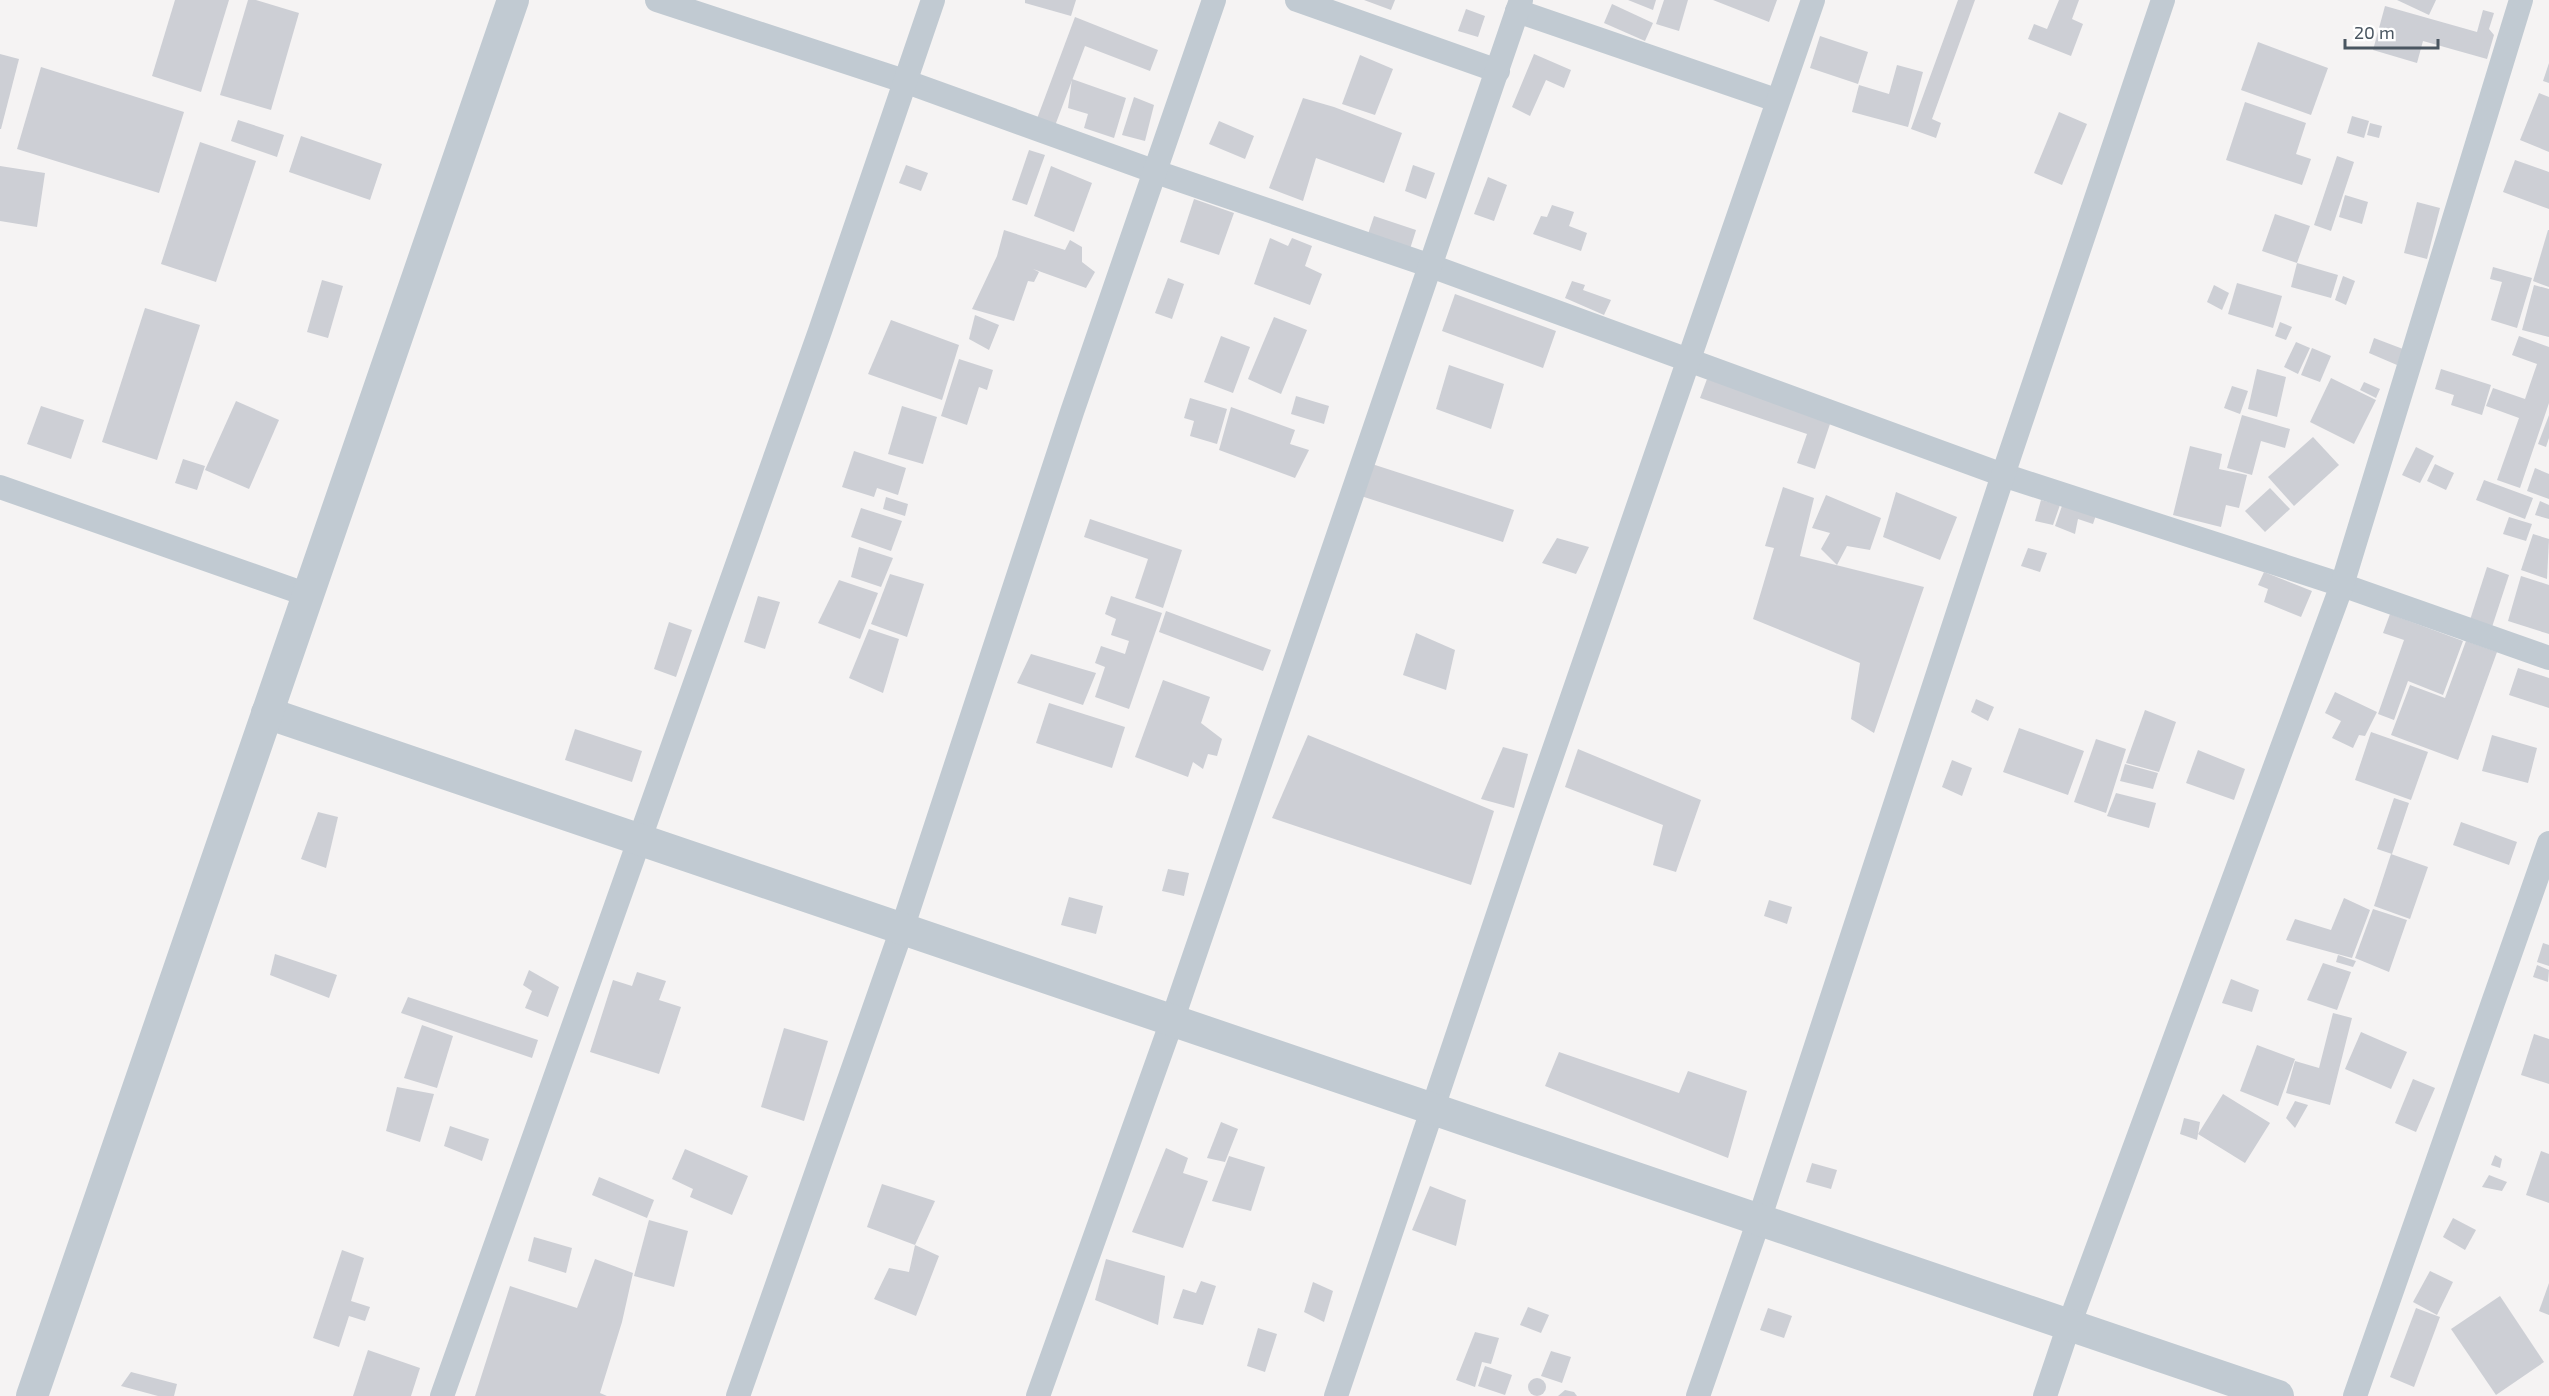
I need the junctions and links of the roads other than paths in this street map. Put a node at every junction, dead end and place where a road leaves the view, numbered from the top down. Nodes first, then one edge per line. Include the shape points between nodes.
1 (513, 0) edge
2 (657, 0) edge
3 (933, 0) edge
4 (1214, 0) edge
5 (1297, 0) edge
6 (1813, 0) edge
7 (2163, 0) edge
8 (2521, 0) edge
9 (1519, 5) edge
10 (1498, 71) junction
11 (907, 82) junction
12 (1776, 100) junction
13 (1156, 172) junction
14 (1428, 266) junction
15 (1688, 359) junction
16 (2003, 475) junction
17 (0, 487) edge
18 (2342, 585) junction
19 (308, 595) junction
20 (2549, 658) edge
21 (267, 713) junction
22 (641, 840) junction
23 (2549, 843) edge
24 (902, 928) junction
25 (1172, 1021) junction
26 (1434, 1110) junction
27 (1759, 1220) junction
28 (2069, 1325) junction
29 (32, 1396) edge
30 (442, 1396) edge
31 (738, 1396) edge
32 (1038, 1396) edge
33 (1336, 1396) edge
34 (1698, 1396) edge
35 (2045, 1396) edge
36 (2278, 1396) edge
37 (2355, 1396) edge

1 - 19 street
2 - 11 street
3 - 11 street
4 - 13 street
5 - 10 street
6 - 12 street
7 - 16 street
8 - 18 street
9 - 10 street
9 - 12 street
10 - 14 street
11 - 13 street
11 - 22 street
12 - 15 street
13 - 14 street
13 - 24 street via 1072,412
14 - 15 street
14 - 25 street
15 - 16 street
15 - 26 street
16 - 18 street
16 - 27 street
17 - 19 street
18 - 20 street
18 - 28 street
19 - 21 street
21 - 22 street
21 - 29 street
22 - 24 street
22 - 30 street
23 - 37 street
24 - 25 street
24 - 31 street
25 - 26 street
25 - 32 street
26 - 27 street
26 - 33 street
27 - 28 street
27 - 34 street
28 - 35 street
28 - 36 street

